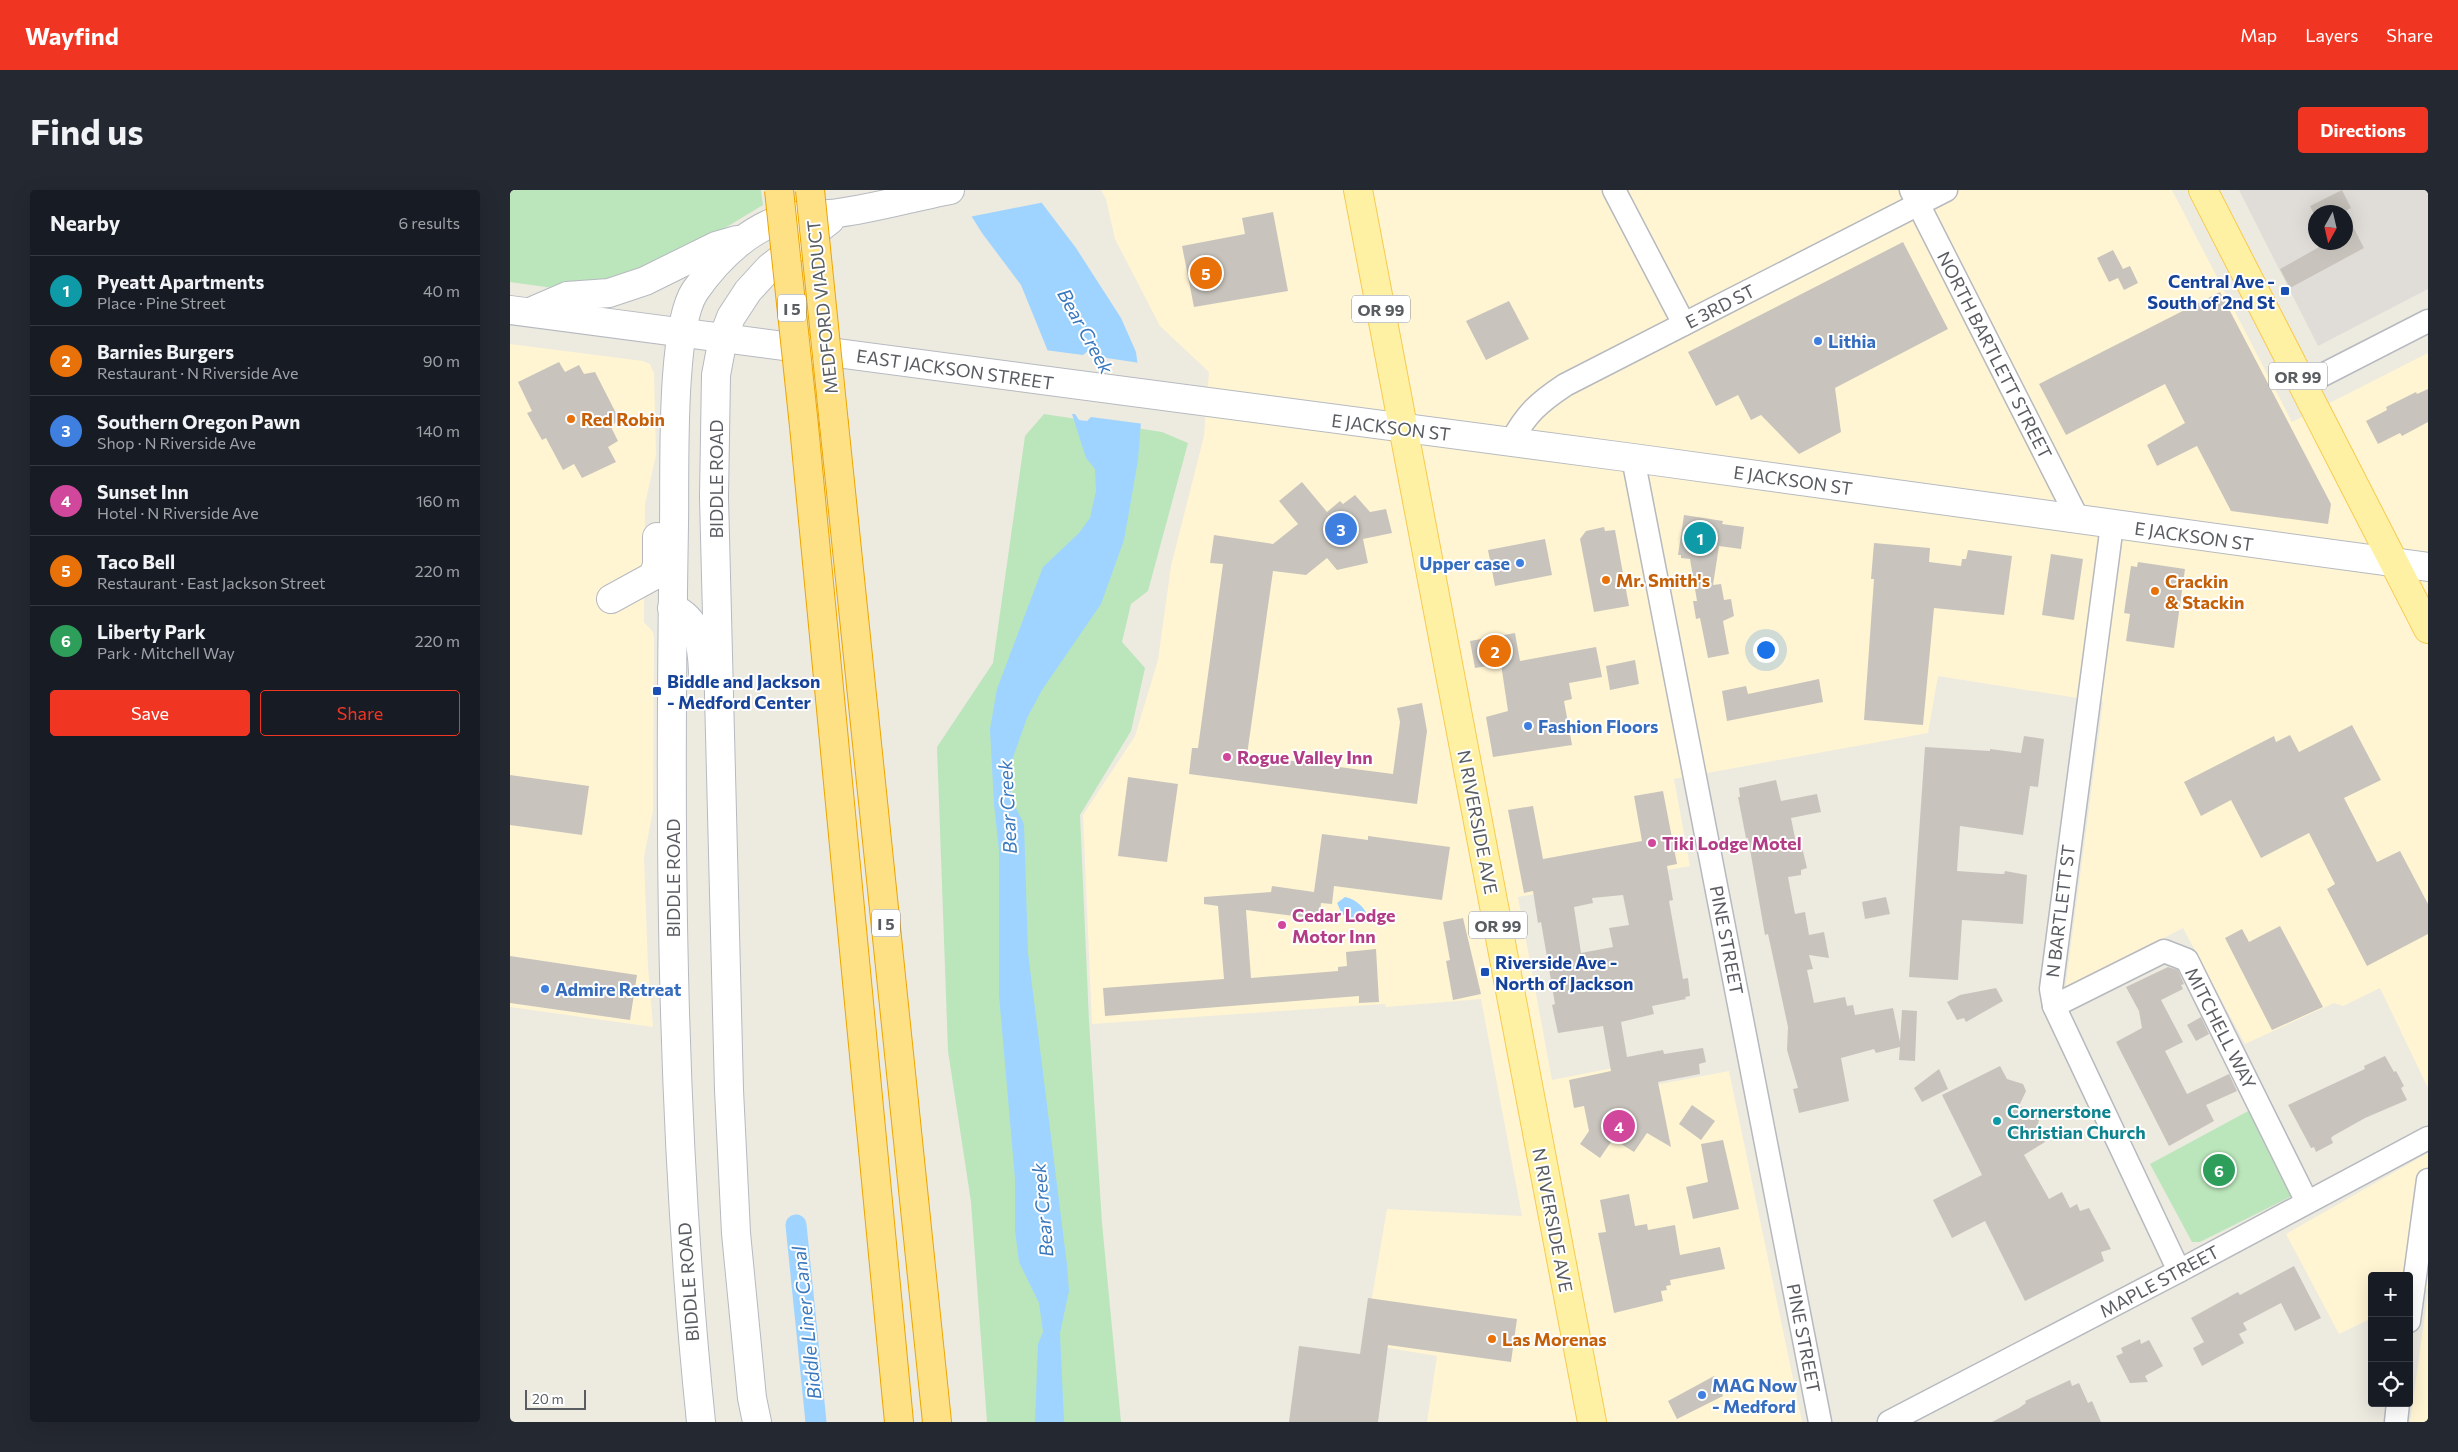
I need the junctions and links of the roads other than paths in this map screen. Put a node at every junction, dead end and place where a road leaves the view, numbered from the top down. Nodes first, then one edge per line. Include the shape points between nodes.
1 (779, 190) edge
2 (810, 190) edge
3 (950, 190) edge
4 (1358, 190) edge
5 (1614, 190) edge
6 (1946, 190) edge
7 (2203, 190) edge
8 (1915, 197) edge
9 (836, 214) junction
10 (745, 238) junction
11 (519, 311) edge
12 (2428, 321) edge
13 (1684, 324) junction
14 (682, 333) junction
15 (723, 338) junction
16 (2303, 385) junction
17 (1192, 401) joint
18 (1404, 429) junction
19 (1511, 442) junction
20 (675, 458) junction
21 (1633, 458) junction
22 (2078, 520) junction
23 (2112, 525) junction
24 (2394, 562) junction
25 (2428, 567) edge
26 (612, 599) dead end
27 (672, 608) junction
28 (2428, 629) edge
29 (723, 829) junction
30 (2054, 1006) junction
31 (2428, 1138) edge
32 (2428, 1180) edge
33 (2307, 1202) junction
34 (2179, 1271) junction
35 (2410, 1317) edge
36 (2398, 1407) edge
37 (754, 1414) edge
38 (701, 1422) edge
39 (899, 1422) edge
40 (937, 1422) edge
41 (1592, 1422) edge
42 (1820, 1422) edge
43 (1889, 1422) edge
44 (2396, 1422) edge

1 - 39 highway, MEDFORD VIADUCT / I 5, bridge
2 - 40 highway, MEDFORD VIADUCT / I 5, bridge
3 - 9 main road
4 - 18 main road, OR 99
5 - 13 street
6 - 8 street, E 3RD ST
7 - 16 main road, OR 99
8 - 13 street, E 3RD ST
8 - 22 street, NORTH BARTLETT STREET
9 - 10 main road via 793,216
9 - 15 main road, BIDDLE ROAD via 758,279 731,317
10 - 11 main road via 716,246 645,281 609,293 567,296
10 - 14 main road, BIDDLE ROAD via 720,261 694,293 685,314
11 - 14 main road, EAST JACKSON STREET
12 - 16 street
13 - 19 street, E 3RD ST via 1565,385 1543,400 1522,420
14 - 15 main road, EAST JACKSON STREET
14 - 20 main road, BIDDLE ROAD
15 - 17 main road, EAST JACKSON STREET
15 - 29 main road, BIDDLE ROAD via 716,375 714,497
16 - 24 main road, OR 99
17 - 18 main road, E JACKSON ST
18 - 19 main road, E JACKSON ST
18 - 41 main road, N RIVERSIDE AVE / OR 99
19 - 21 main road, E JACKSON ST
20 - 26 main road via 658,513 657,565 652,576
20 - 27 main road, BIDDLE ROAD
21 - 22 main road, E JACKSON ST
21 - 42 street, PINE STREET
22 - 23 main road, E JACKSON ST
23 - 24 main road, E JACKSON ST
23 - 30 street, N BARTLETT ST via 2052,972
24 - 25 main road
24 - 28 main road, OR 99
27 - 29 main road via 683,612 700,639 706,771
27 - 38 main road, BIDDLE ROAD via 678,1087 683,1216
29 - 37 main road, BIDDLE ROAD via 728,1090 736,1233
30 - 33 street, MITCHELL WAY via 2164,951 2187,960
30 - 34 street, N BARTLETT ST
31 - 33 street, MAPLE STREET
32 - 35 street
33 - 34 street, MAPLE STREET
34 - 43 street, MAPLE STREET
36 - 44 street

